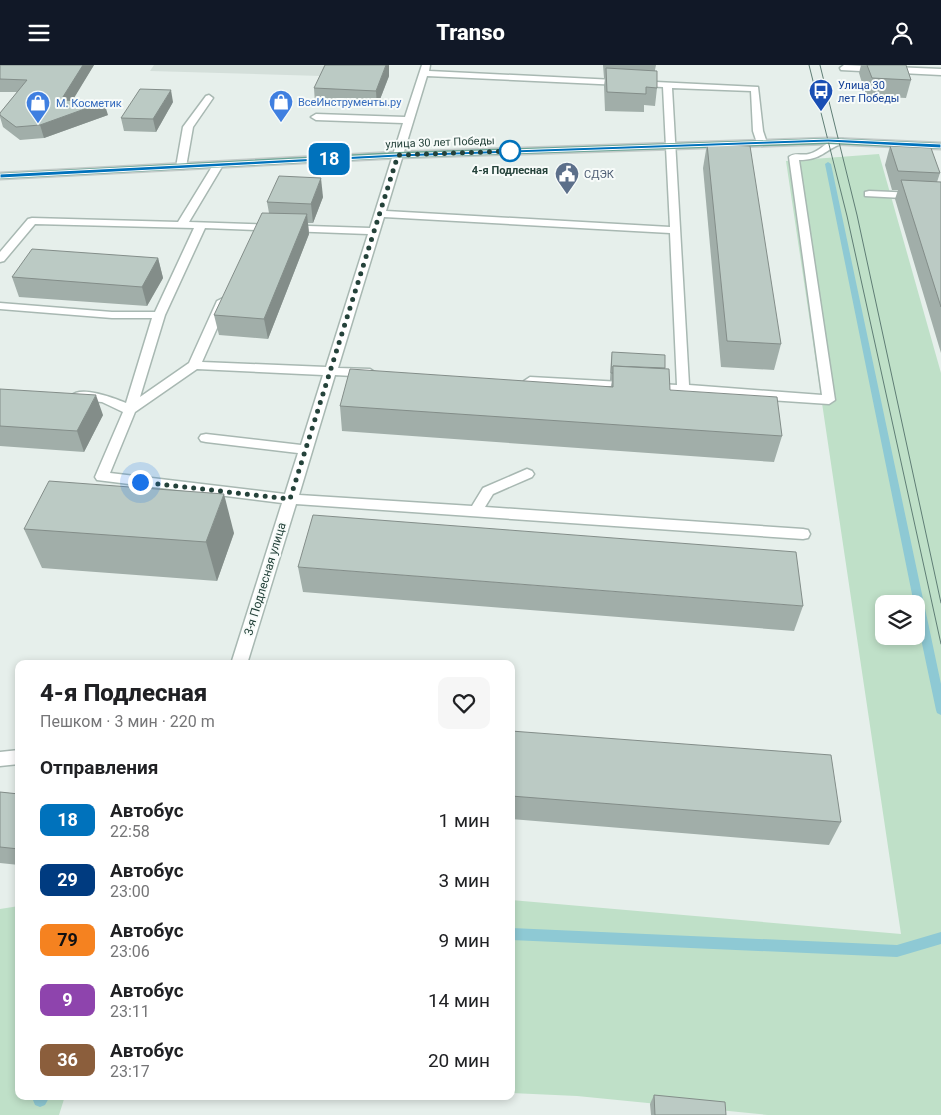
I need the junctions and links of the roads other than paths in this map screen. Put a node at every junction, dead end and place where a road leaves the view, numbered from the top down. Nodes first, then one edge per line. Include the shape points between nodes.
1 (458, 65) edge
2 (844, 68) dead end
3 (930, 68) edge
4 (425, 69) edge
5 (941, 72) edge
6 (455, 75) junction
7 (667, 85) junction
8 (209, 99) dead end
9 (316, 117) dead end
10 (409, 120) junction
11 (840, 141) junction
12 (762, 143) junction
13 (671, 146) junction
14 (941, 146) edge
15 (398, 155) junction
16 (218, 165) junction
17 (181, 167) junction
18 (0, 176) edge
19 (869, 194) dead end
20 (941, 197) edge
21 (380, 214) junction
22 (201, 225) junction
23 (181, 226) junction
24 (675, 230) junction
25 (374, 231) junction
26 (0, 259) edge
27 (229, 287) edge
28 (0, 306) edge
29 (159, 315) junction
30 (194, 365) junction
31 (331, 370) junction
32 (379, 373) edge
33 (516, 381) edge
34 (683, 389) junction
35 (66, 396) edge
36 (130, 410) junction
37 (206, 438) dead end
38 (306, 449) junction
39 (527, 474) dead end
40 (290, 499) junction
41 (476, 511) junction
42 (803, 534) dead end
43 (239, 660) edge
44 (15, 757) edge
45 (0, 759) edge

1 - 6 street
2 - 3 street
3 - 5 street
4 - 6 street
4 - 10 street, 3-я Подлесная улица
6 - 7 street via 547,75
7 - 12 street via 755,89
7 - 13 street
8 - 17 street via 188,127
9 - 10 street
10 - 15 street, 3-я Подлесная улица
11 - 12 main road, улица 30 лет Победы
11 - 14 main road, улица 30 лет Победы
11 - 34 street via 812,157 794,157 829,400
12 - 13 main road, улица 30 лет Победы
13 - 15 main road, улица 30 лет Победы
13 - 24 street
15 - 16 main road, улица 30 лет Победы
15 - 21 street, 3-я Подлесная улица
16 - 17 main road, улица 30 лет Победы
16 - 23 street
17 - 18 main road, улица 30 лет Победы
19 - 20 street
21 - 24 street
21 - 25 street, 3-я Подлесная улица
22 - 23 street
22 - 25 street via 255,230
22 - 29 street
23 - 26 street via 32,221
24 - 34 street
25 - 31 street, 3-я Подлесная улица
27 - 30 street
28 - 29 street via 112,315
29 - 36 street
30 - 31 street
30 - 36 street
31 - 32 street
31 - 38 street, 3-я Подлесная улица
33 - 34 street
35 - 36 street via 104,398
36 - 40 street via 102,477
37 - 38 street
38 - 40 street, 3-я Подлесная улица
39 - 41 street via 488,491
40 - 41 street
40 - 43 street, 3-я Подлесная улица
41 - 42 street
44 - 45 street

